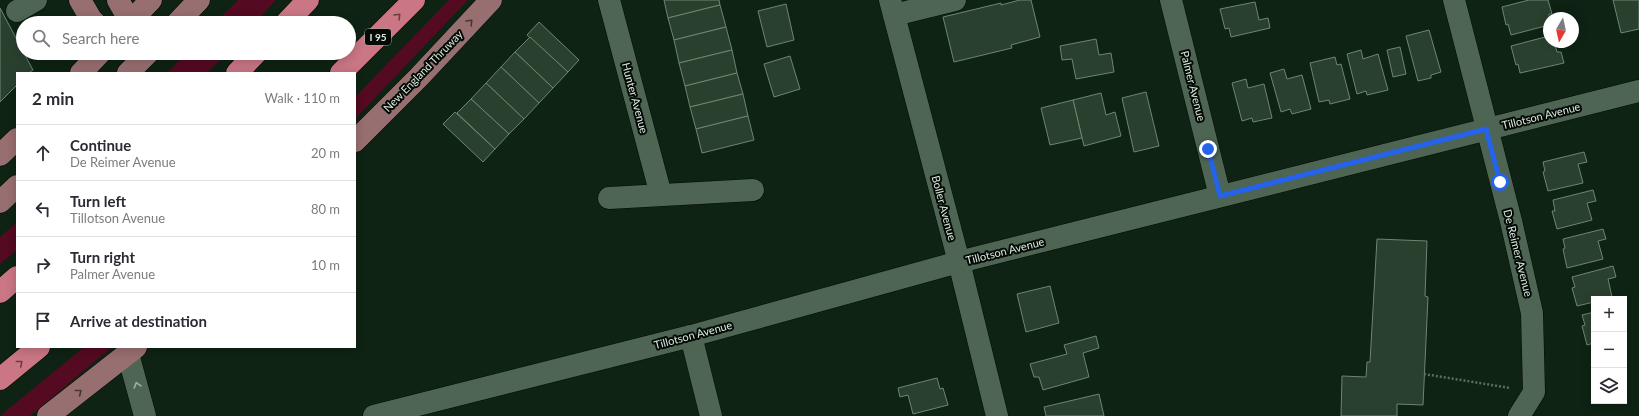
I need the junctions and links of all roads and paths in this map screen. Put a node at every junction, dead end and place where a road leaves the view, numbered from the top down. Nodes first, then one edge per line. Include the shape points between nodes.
1 (36, 0) edge
2 (80, 0) edge
3 (118, 0) edge
4 (151, 0) edge
5 (199, 0) edge
6 (308, 0) edge
7 (414, 0) edge
8 (491, 0) edge
9 (609, 0) edge
10 (955, 0) edge
11 (1172, 0) edge
12 (1454, 0) edge
13 (892, 7) edge
14 (17, 11) dead end
15 (89, 16) edge
16 (127, 16) edge
17 (136, 16) edge
18 (184, 16) edge
19 (293, 16) edge
20 (356, 58) edge
21 (93, 60) edge
22 (138, 60) edge
23 (250, 60) edge
24 (354, 60) edge
25 (82, 72) edge
26 (129, 72) edge
27 (239, 72) edge
28 (342, 72) edge
29 (1639, 91) edge
30 (1486, 129) junction
31 (356, 139) edge
32 (16, 140) edge
33 (0, 155) edge
34 (16, 187) edge
35 (753, 190) dead end
36 (660, 195) junction
37 (1220, 196) junction
38 (609, 198) dead end
39 (0, 202) edge
40 (959, 262) junction
41 (16, 278) edge
42 (0, 292) edge
43 (691, 336) junction
44 (38, 348) edge
45 (132, 351) edge
46 (1424, 374) dead end
47 (0, 379) edge
48 (1534, 392) junction
49 (427, 409) edge
50 (48, 416) edge
51 (146, 416) edge
52 (374, 416) edge
53 (711, 416) edge
54 (997, 416) edge
55 (1519, 416) edge

1 - 14 street
2 - 15 main road
3 - 16 main road
4 - 17 main road
5 - 18 main road
6 - 19 highway
20 -> 7 highway, I 95
31 -> 8 main road, New England Thruway
9 - 36 street, Hunter Avenue
10 - 13 street
11 - 37 street, Palmer Avenue
12 - 30 street, De Reimer Avenue
13 - 40 street, Boller Avenue
21 - 25 main road
22 - 26 main road
23 - 27 highway
28 -> 24 highway, I 95
29 - 30 street, Tillotson Avenue
30 - 37 street, Tillotson Avenue
30 - 48 street, De Reimer Avenue via 1532,313
32 - 33 main road
34 - 39 main road
35 - 36 street
36 - 38 street
37 - 40 street, Tillotson Avenue
40 - 43 street, Tillotson Avenue
40 - 54 street, Boller Avenue
41 - 42 highway
43 - 49 street, Tillotson Avenue
43 - 53 street
47 -> 44 highway
50 -> 45 main road
51 -> 45 street
46 - 48 path
48 - 55 street
49 - 52 street, Tillotson Avenue

